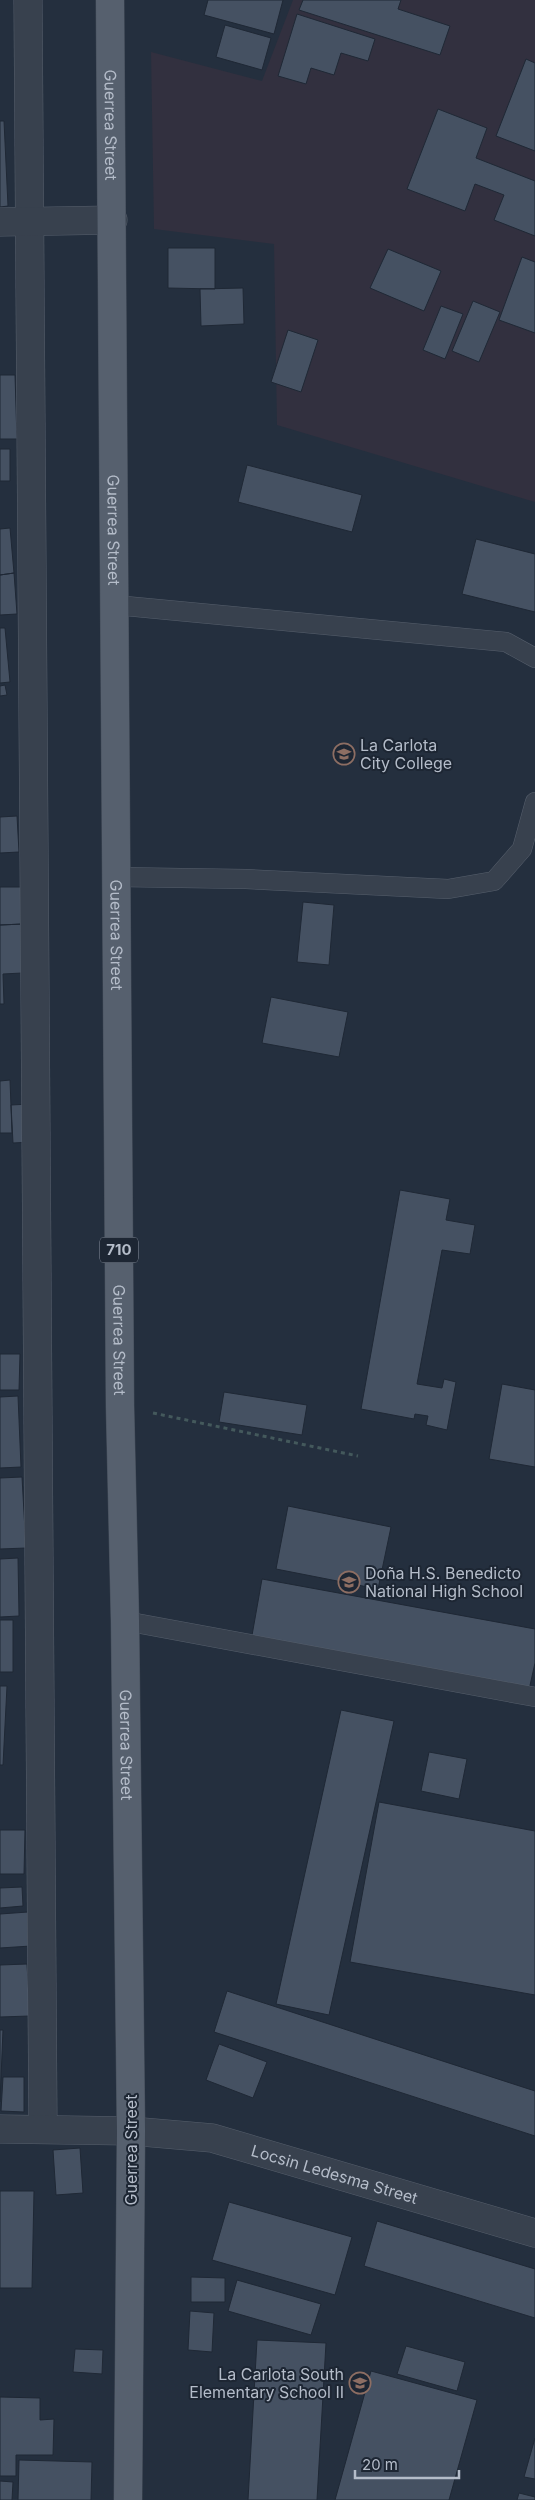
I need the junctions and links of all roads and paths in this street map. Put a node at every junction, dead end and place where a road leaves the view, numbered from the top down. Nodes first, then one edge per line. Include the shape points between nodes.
1 (28, 0) edge
2 (110, 0) edge
3 (113, 220) junction
4 (0, 222) edge
5 (28, 222) junction
6 (115, 605) junction
7 (535, 658) edge
8 (535, 802) edge
9 (117, 877) junction
10 (120, 1406) junction
11 (358, 1456) dead end
12 (125, 1621) junction
13 (535, 1697) edge
14 (42, 2128) junction
15 (0, 2129) edge
16 (131, 2132) junction
17 (535, 2233) edge
18 (128, 2500) edge

1 - 5 street
2 - 3 main road, Guerrea Street / 710
3 - 5 street
3 - 6 main road, Guerrea Street / 710
4 - 5 street
5 - 14 street
6 - 7 lane via 506,642
6 - 9 main road, Guerrea Street / 710
8 - 9 lane via 522,849 494,881 457,888
9 - 10 main road, Guerrea Street / 710
10 - 11 path
10 - 12 main road, Guerrea Street / 710
12 - 13 lane
12 - 16 main road, Guerrea Street / 710
14 - 15 street, Locsin Ledesma Street
14 - 16 street, Locsin Ledesma Street
16 - 17 street, Locsin Ledesma Street via 212,2138
16 - 18 main road, Guerrea Street / 710

